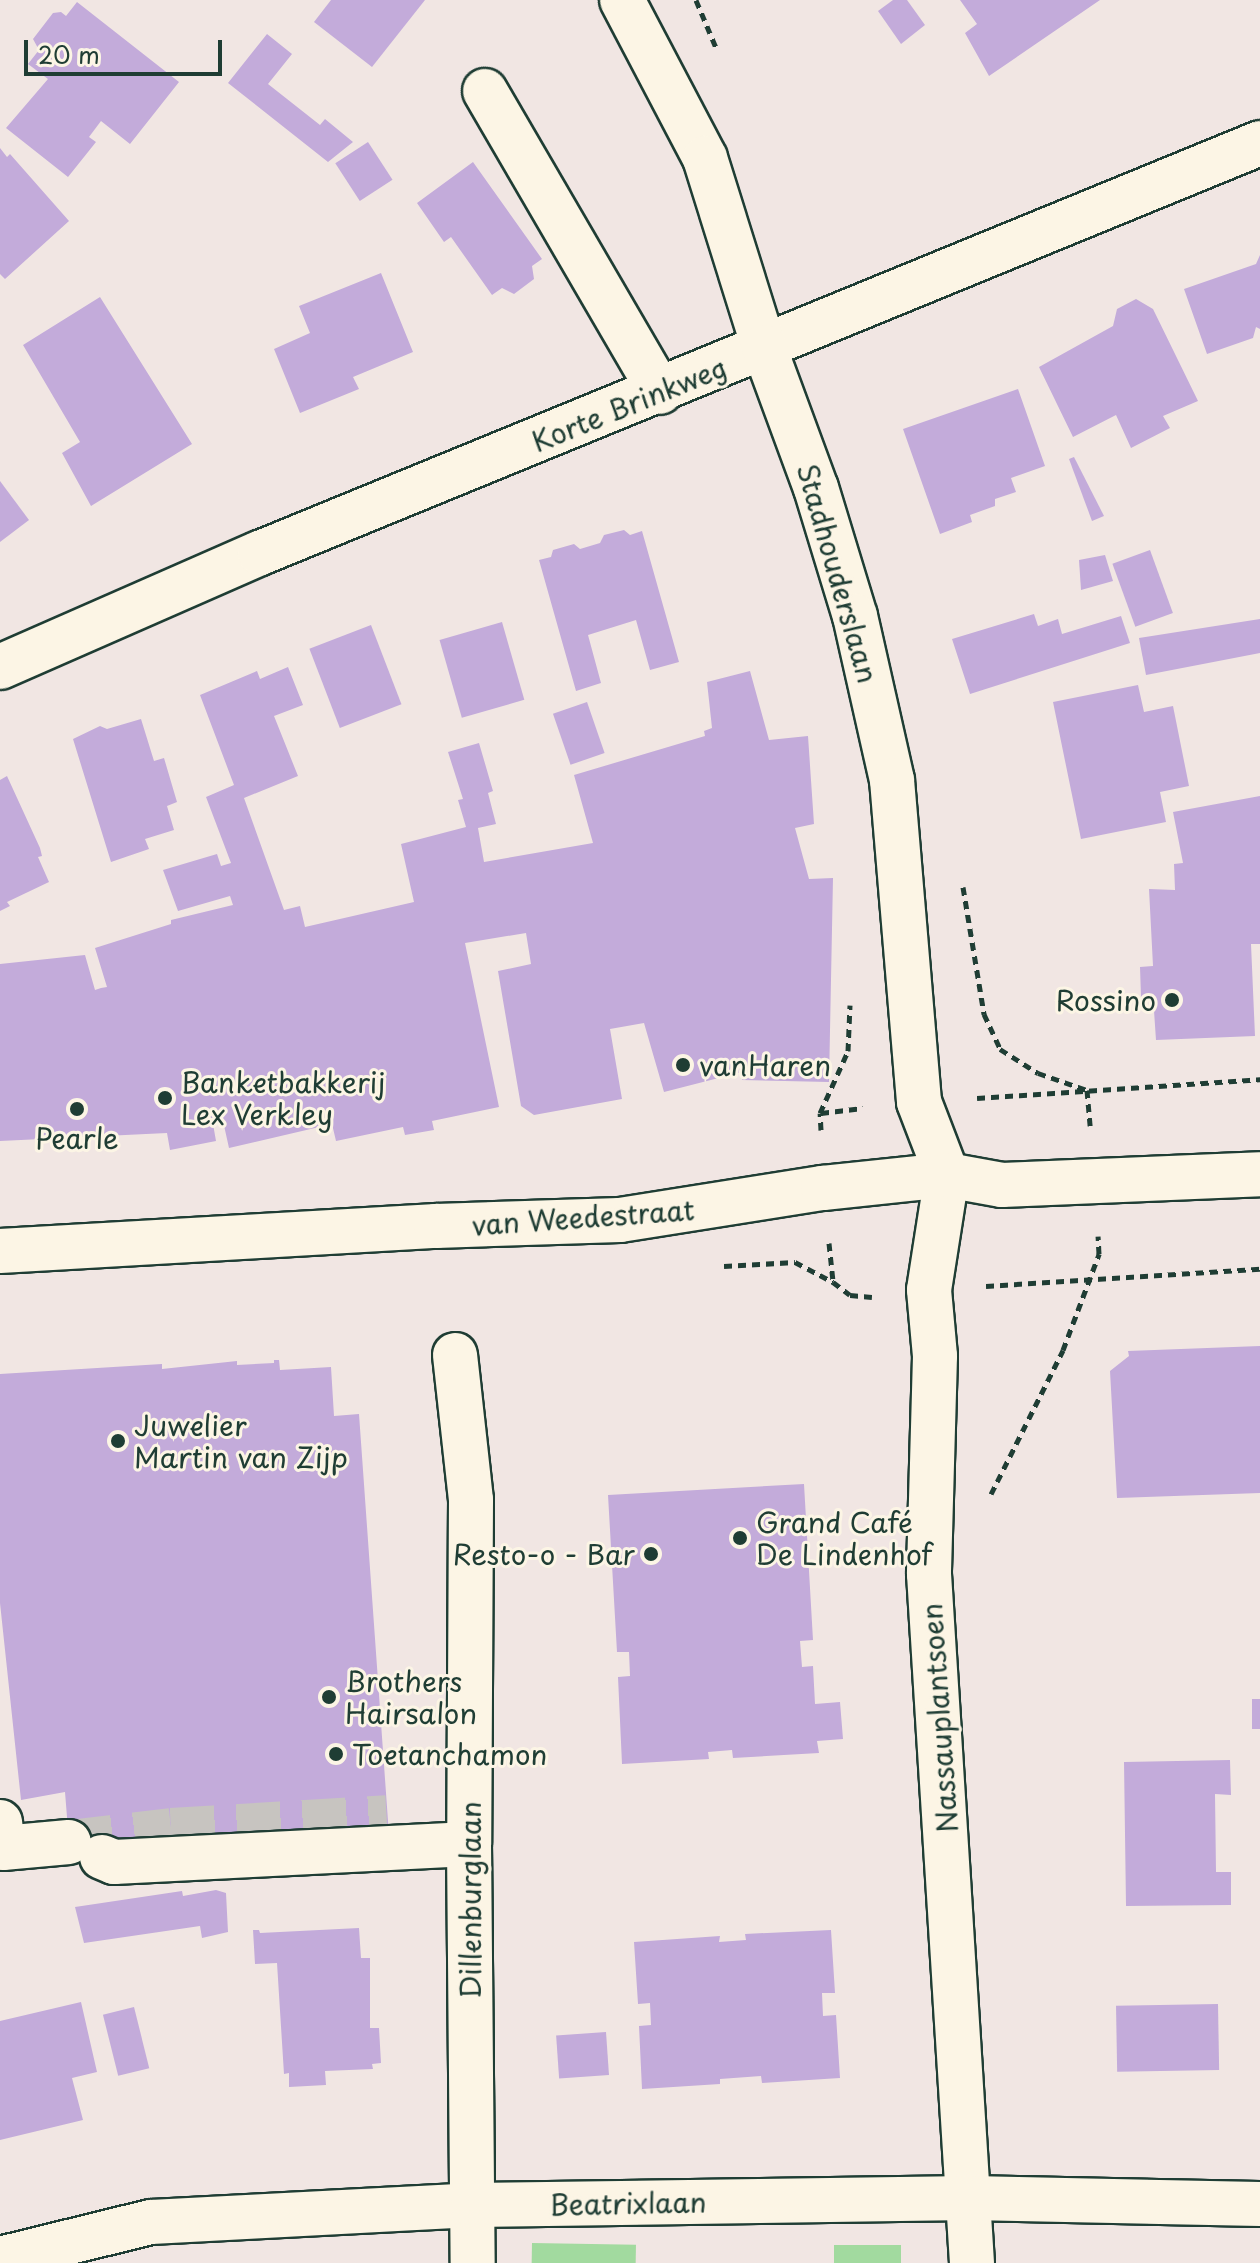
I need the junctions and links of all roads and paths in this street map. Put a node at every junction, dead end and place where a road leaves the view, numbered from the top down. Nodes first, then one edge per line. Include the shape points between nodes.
1 (622, 0) edge
2 (485, 91) dead end
3 (1260, 143) edge
4 (764, 347) junction
5 (660, 392) junction
6 (0, 667) edge
7 (850, 1004) dead end
8 (1260, 1079) edge
9 (1087, 1090) dead end
10 (820, 1113) dead end
11 (1260, 1174) edge
12 (947, 1175) junction
13 (0, 1251) edge
14 (1260, 1269) edge
15 (455, 1355) dead end
16 (990, 1498) dead end
17 (387, 1817) tunnel mouth
18 (0, 1822) edge
19 (469, 1829) junction
20 (970, 2198) junction
21 (1260, 2204) edge
22 (473, 2205) junction
23 (0, 2259) edge
24 (473, 2263) edge
25 (972, 2263) edge

1 - 4 street, Stadhouderslaan via 705,158
2 - 5 street
3 - 4 street, Korte Brinkweg
4 - 5 street, Korte Brinkweg
4 - 12 street, Stadhouderslaan via 851,602 892,780 919,1102
5 - 6 street, Korte Brinkweg via 260,553
7 - 10 path via 848,1051
8 - 9 path
11 - 12 street, van Weedestraat via 1002,1185
12 - 13 street, van Weedestraat via 823,1188 620,1220
12 - 20 street, Nassauplantsoen via 929,1290 935,1370 929,1574
14 - 16 path via 1089,1280 1063,1350
15 - 19 street, Dillenburglaan via 471,1500
17 - 19 street
18 - 19 street via 3,1848 85,1850 114,1862
19 - 22 street, Dillenburglaan
20 - 21 street, Beatrixlaan
20 - 22 street, Beatrixlaan
20 - 25 street, Nassauplantsoen
22 - 23 street, Beatrixlaan via 151,2222
22 - 24 street

